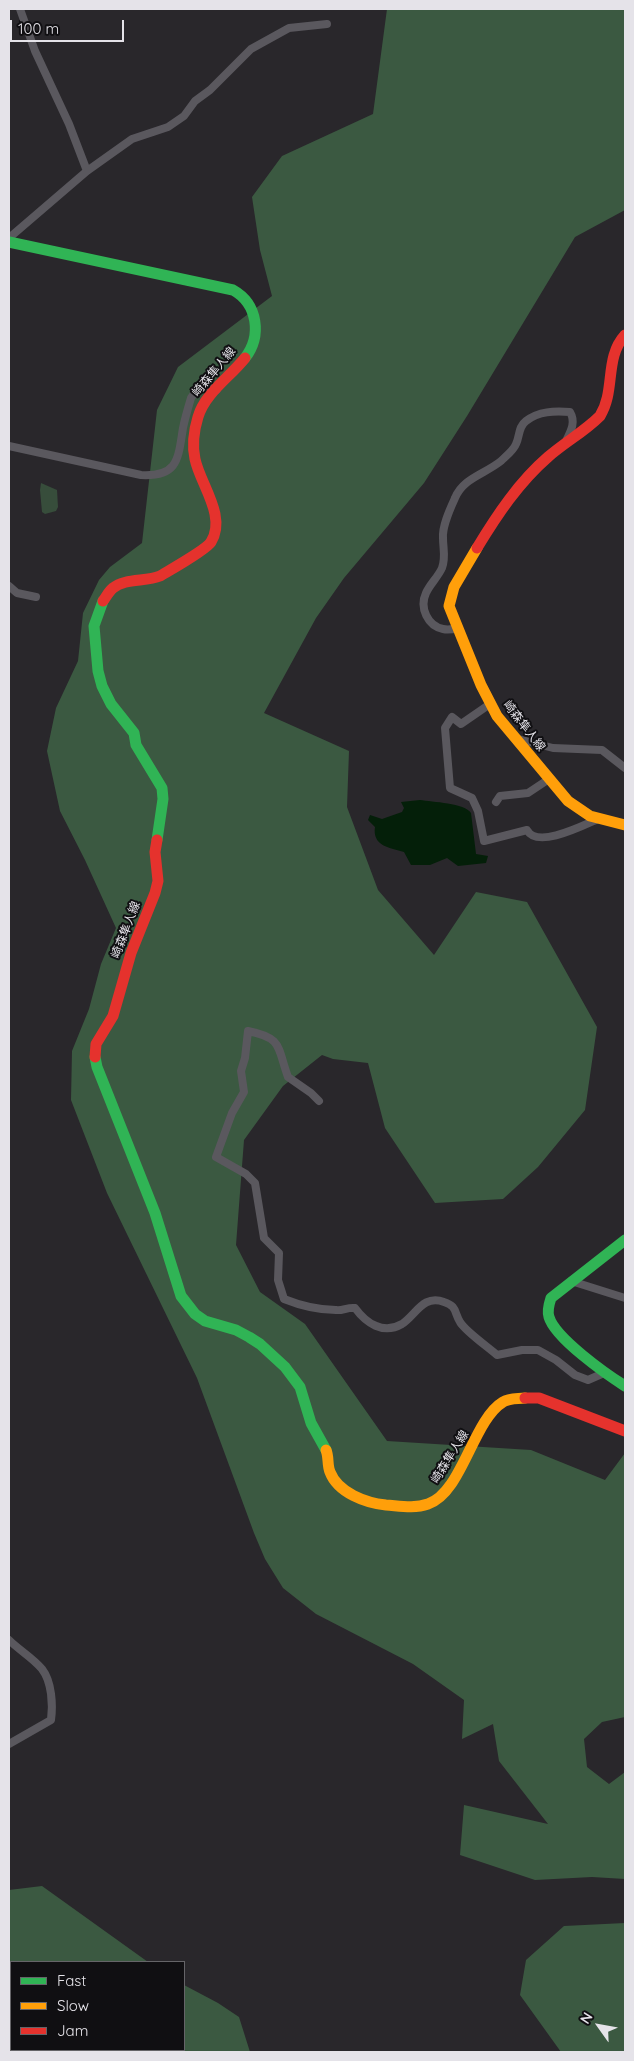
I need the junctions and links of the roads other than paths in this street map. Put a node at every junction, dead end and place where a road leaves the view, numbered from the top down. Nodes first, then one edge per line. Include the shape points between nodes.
1 (20, 9) edge
2 (327, 24) dead end
3 (87, 171) junction
4 (9, 238) edge
5 (9, 242) edge
6 (625, 335) edge
7 (217, 390) junction
8 (566, 443) junction
9 (9, 446) edge
10 (9, 586) edge
11 (36, 597) dead end
12 (458, 628) junction
13 (490, 704) junction
14 (516, 738) junction
15 (625, 768) edge
16 (550, 779) junction
17 (496, 802) dead end
18 (598, 819) junction
19 (625, 825) edge
20 (319, 1101) dead end
21 (625, 1240) edge
22 (571, 1281) junction
23 (625, 1298) edge
24 (604, 1373) junction
25 (625, 1386) edge
26 (625, 1431) edge
27 (9, 1640) edge
28 (9, 1744) edge

1 - 3 street via 34,51 69,124
2 - 3 street via 289,28 275,34 251,49 184,116 168,127 132,139
3 - 4 street
5 - 7 main road, 崎森隼人線 via 238,292 252,311 257,333 247,354
6 - 8 main road, 崎森隼人線 via 614,354 608,399 602,413
7 - 9 street via 196,390 191,398 178,459 160,474 141,475
7 - 26 main road, 崎森隼人線 via 200,411 194,450 197,467 212,503 214,538 210,544 160,576 122,582 112,588 100,605 94,626 102,686 111,704 134,733 136,745 162,788 163,799 155,852 158,881 155,893 131,952 113,1016 96,1044 95,1054 97,1067 155,1213 181,1296 195,1314 249,1337 285,1367 300,1387 311,1423 330,1456 330,1472 344,1490 366,1501 416,1507 441,1497 491,1412 509,1399 539,1398
8 - 12 main road, 崎森隼人線 via 548,457 502,509 460,577 449,606
8 - 12 street via 572,428 570,412 538,413 519,431 516,446 500,461 463,484 455,497 442,537 445,549 442,569 425,595 424,606 433,625 444,630
10 - 11 street via 16,593
12 - 13 main road, 崎森隼人線
13 - 14 main road, 崎森隼人線
13 - 18 street via 462,724 452,717 444,728 450,788 472,798 480,817 484,841 527,830 536,838 555,836
14 - 15 street via 553,748 602,750
14 - 16 main road, 崎森隼人線
16 - 17 street via 532,792 500,796
16 - 18 main road, 崎森隼人線 via 568,801
18 - 19 main road, 崎森隼人線
20 - 24 street via 288,1077 280,1049 272,1037 248,1030 241,1071 244,1092 232,1113 216,1157 246,1174 255,1184 264,1238 279,1253 278,1280 284,1298 337,1311 355,1308 364,1320 379,1327 402,1324 422,1304 435,1300 445,1302 455,1309 460,1322 497,1356 538,1350 588,1380
21 - 22 main road
22 - 23 street
22 - 24 main road via 551,1298 548,1308 550,1319
24 - 25 main road
27 - 28 street via 42,1670 49,1684 53,1708 51,1720

